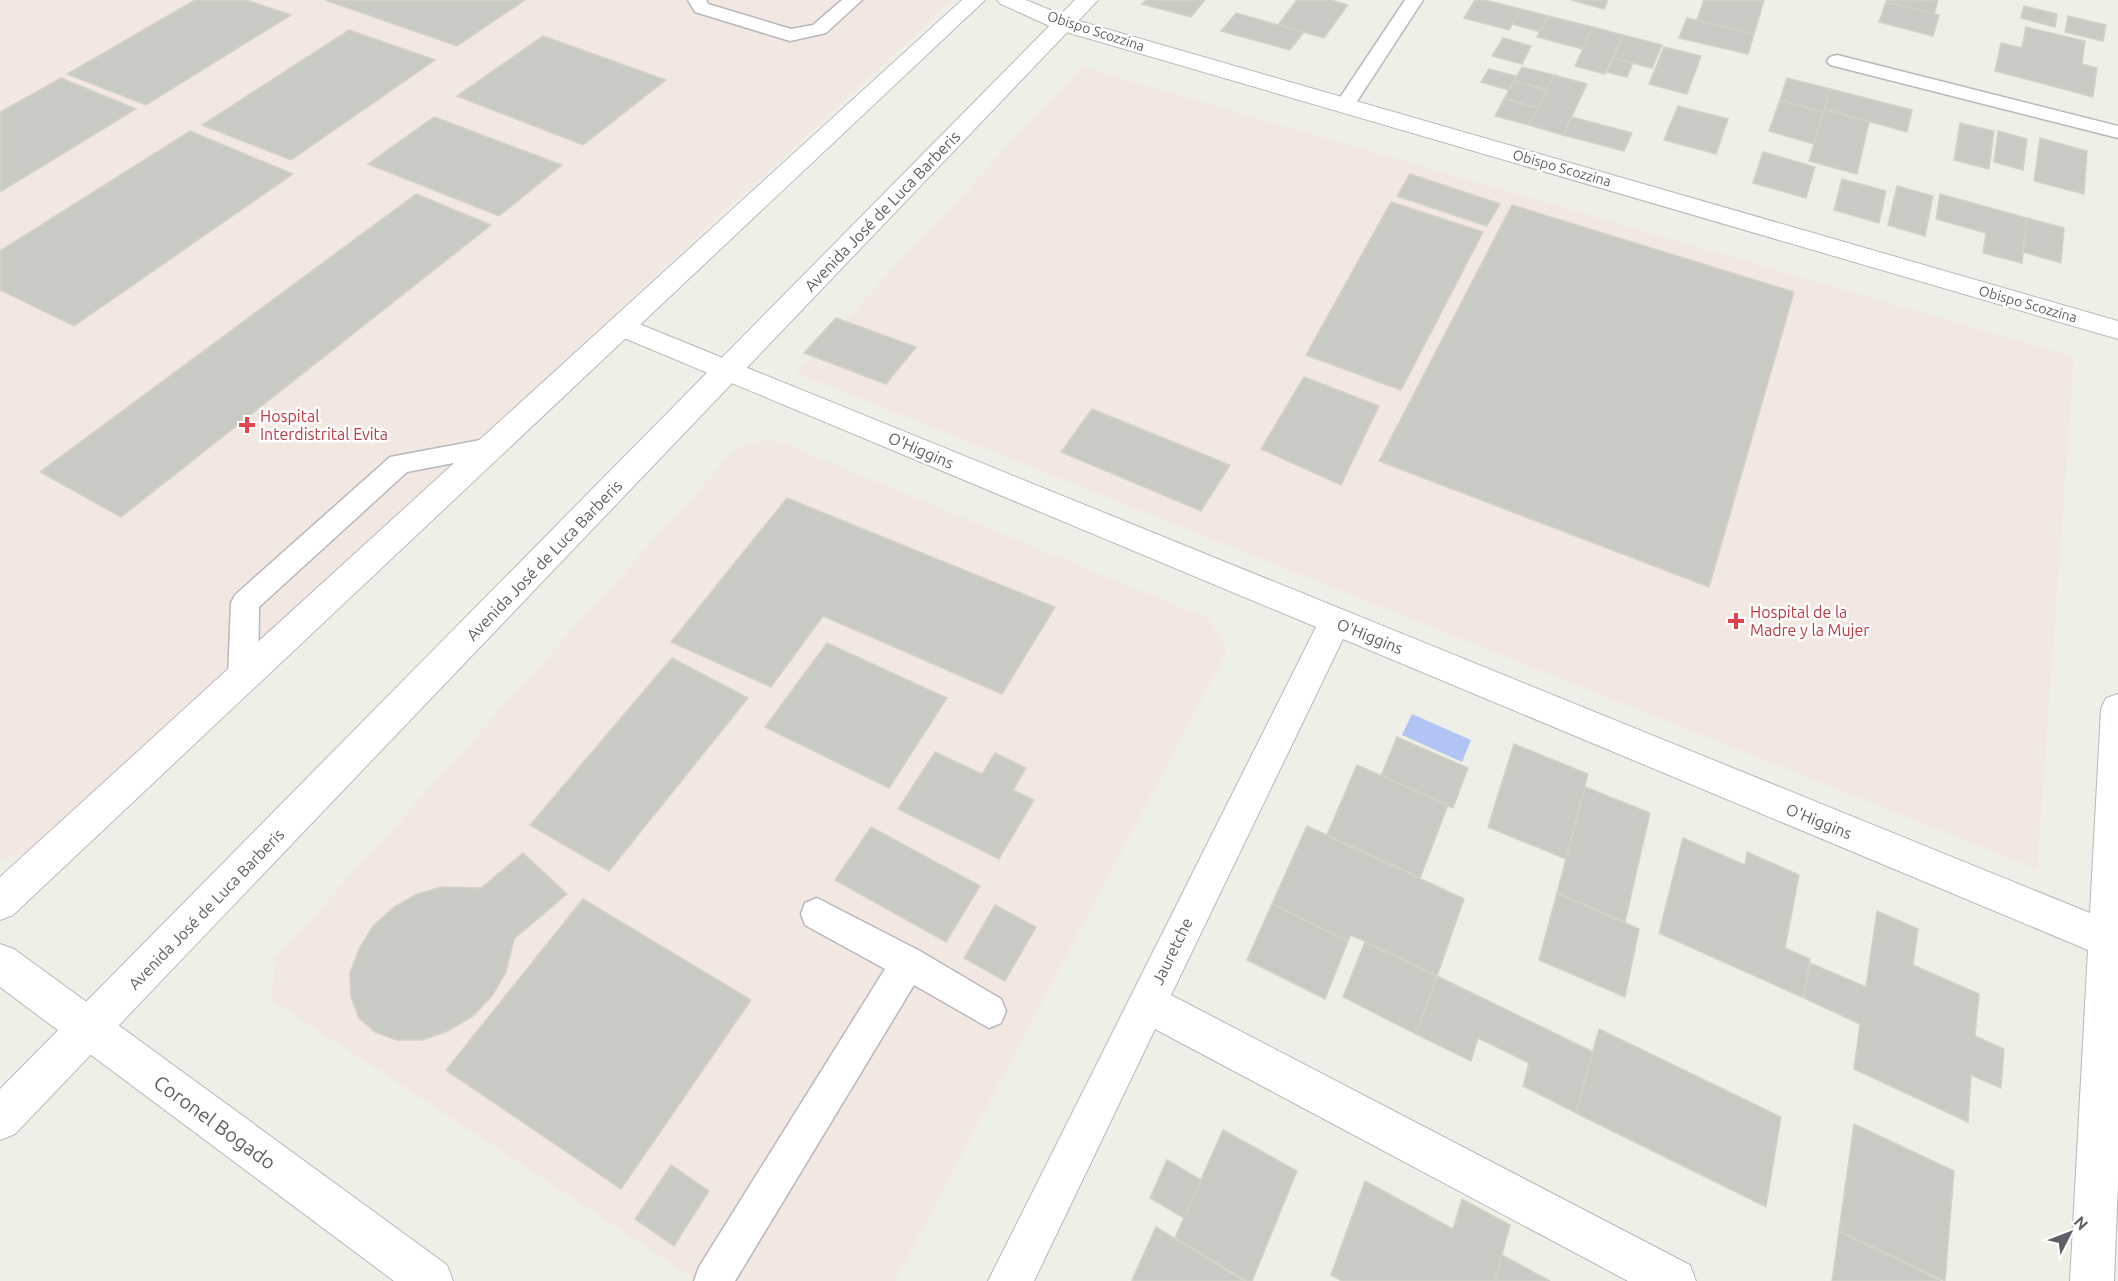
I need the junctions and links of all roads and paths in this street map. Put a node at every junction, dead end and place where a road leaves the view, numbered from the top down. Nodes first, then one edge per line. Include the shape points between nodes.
1 (697, 0) edge
2 (853, 0) edge
3 (974, 0) edge
4 (1008, 0) edge
5 (1087, 0) edge
6 (1414, 0) edge
7 (1064, 24) junction
8 (1837, 62) dead end
9 (1345, 105) junction
10 (2118, 132) edge
11 (622, 326) junction
12 (2118, 330) edge
13 (728, 370) junction
14 (491, 447) junction
15 (1335, 621) junction
16 (243, 677) junction
17 (2118, 709) edge
18 (0, 902) edge
19 (817, 914) dead end
20 (2113, 942) edge
21 (0, 963) edge
22 (908, 963) junction
23 (1146, 1004) junction
24 (989, 1011) dead end
25 (89, 1028) junction
26 (0, 1119) edge
27 (431, 1281) edge
28 (713, 1281) edge
29 (1010, 1281) edge
30 (1674, 1281) edge
31 (2092, 1281) edge

1 - 2 lane via 701,8 790,35 819,29
3 - 11 street
4 - 7 street, Obispo Scozzina
5 - 7 street, Avenida José de Luca Barberis
6 - 9 lane
7 - 9 street, Obispo Scozzina
7 - 13 street, Avenida José de Luca Barberis
8 - 10 lane
9 - 12 street, Obispo Scozzina
11 - 13 street, O'Higgins
11 - 14 street
13 - 15 street, O'Higgins
13 - 25 street, Avenida José de Luca Barberis
14 - 16 street
14 - 16 lane via 399,464 245,603
15 - 20 street, O'Higgins
15 - 23 street, Jauretche
16 - 18 street
17 - 20 street
19 - 22 lane
20 - 31 street
21 - 25 street, Coronel Bogado
22 - 24 lane
22 - 28 lane
23 - 29 street, Jauretche
23 - 30 street
25 - 26 street, Avenida José de Luca Barberis
25 - 27 street, Coronel Bogado

